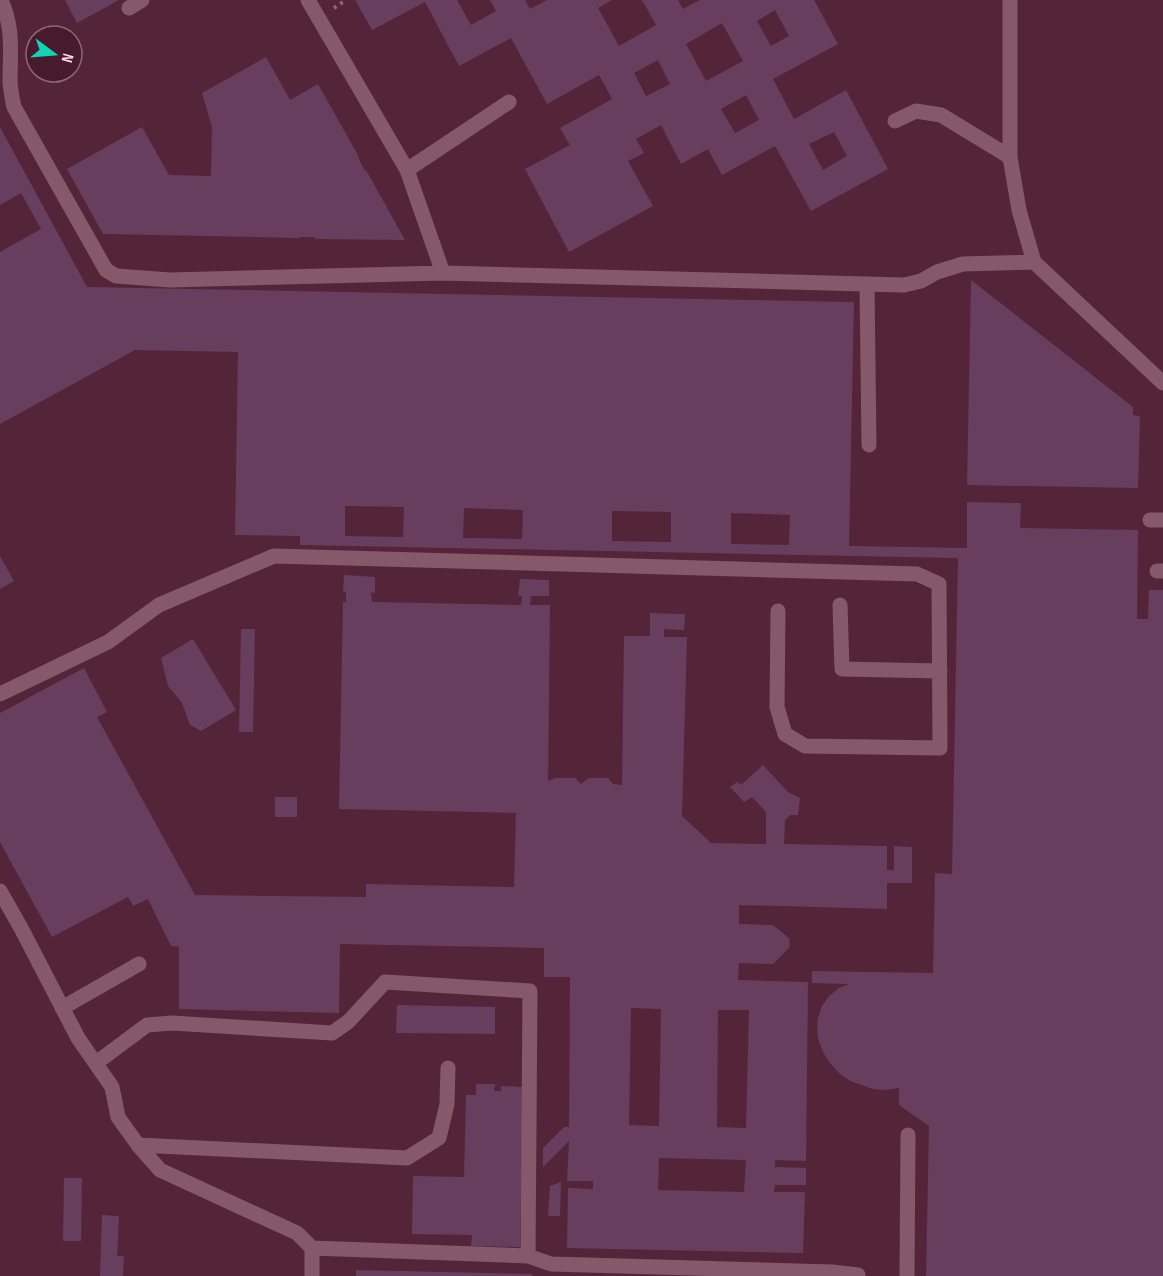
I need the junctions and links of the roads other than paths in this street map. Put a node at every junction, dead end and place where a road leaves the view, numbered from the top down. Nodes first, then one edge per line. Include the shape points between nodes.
1 (1, 0) edge
2 (308, 0) edge
3 (1010, 0) edge
4 (509, 102) dead end
5 (895, 121) dead end
6 (1010, 157) junction
7 (407, 170) junction
8 (1034, 262) junction
9 (442, 273) junction
10 (867, 284) junction
11 (1163, 383) edge
12 (869, 445) dead end
13 (840, 605) dead end
14 (778, 611) dead end
15 (940, 671) junction
16 (0, 694) edge
17 (0, 891) edge
18 (139, 964) dead end
19 (62, 1008) junction
20 (96, 1064) junction
21 (448, 1068) dead end
22 (908, 1135) dead end
23 (138, 1145) junction
24 (312, 1248) junction
25 (528, 1256) junction
26 (312, 1276) edge
27 (858, 1276) edge
28 (907, 1276) edge

1 - 9 street via 11,36 10,86 14,107 106,270 116,276 170,280
2 - 7 street
3 - 6 street
4 - 7 street
5 - 6 street via 916,111 941,116
6 - 8 street via 1019,210
7 - 9 street
8 - 10 street via 963,264 904,285
8 - 11 street
9 - 10 street
10 - 12 street
13 - 15 street via 842,669
14 - 15 street via 777,708 785,734 805,746 940,748
15 - 16 street via 939,584 917,574 274,556 159,605 108,642
17 - 19 street
18 - 19 street
19 - 20 street
20 - 23 street via 112,1087 117,1117
20 - 25 street via 147,1025 172,1023 332,1034 348,1023 385,982 530,991
21 - 23 street via 447,1104 439,1138 407,1158
22 - 28 street
23 - 24 street via 160,1170 297,1233
24 - 25 street
24 - 26 street
25 - 27 street via 551,1264

